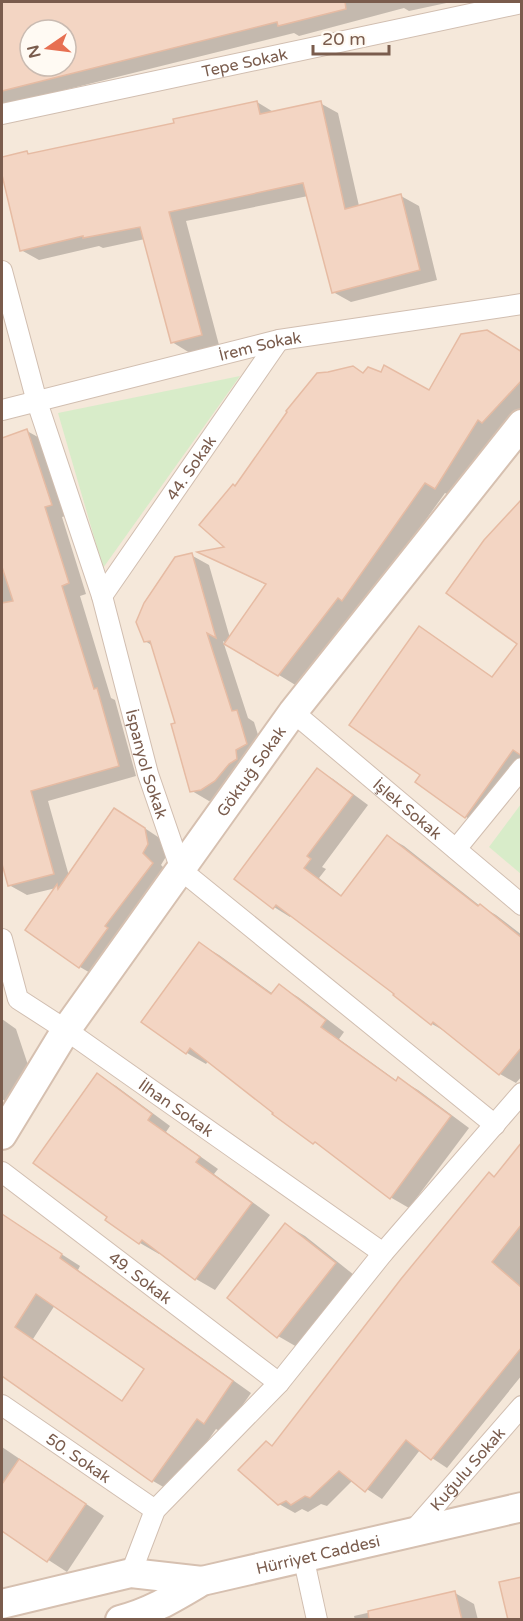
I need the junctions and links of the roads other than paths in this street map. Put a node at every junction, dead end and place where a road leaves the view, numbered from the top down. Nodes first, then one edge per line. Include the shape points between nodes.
1 (522, 3) edge
2 (2, 114) edge
3 (2, 271) edge
4 (522, 304) edge
5 (279, 340) junction
6 (37, 402) junction
7 (2, 410) edge
8 (522, 424) edge
9 (102, 596) junction
10 (293, 712) junction
11 (522, 768) edge
12 (456, 849) junction
13 (181, 870) junction
14 (522, 904) edge
15 (2, 939) edge
16 (66, 1030) junction
17 (522, 1093) edge
18 (495, 1125) junction
19 (2, 1135) edge
20 (2, 1172) edge
21 (384, 1253) junction
22 (279, 1383) junction
23 (2, 1405) edge
24 (522, 1406) edge
25 (522, 1507) edge
26 (155, 1510) junction
27 (412, 1532) junction
28 (303, 1556) junction
29 (131, 1573) junction
30 (202, 1581) junction
31 (2, 1604) edge
32 (120, 1620) edge
33 (317, 1620) edge

1 - 2 street, Tepe Sokak
3 - 6 street, İspanyol Sokak
4 - 5 street, İrem Sokak
5 - 6 street, İrem Sokak
5 - 9 street, 44. Sokak
6 - 7 street, İrem Sokak
6 - 9 street, İspanyol Sokak
8 - 10 street, Göktuğ Sokak
9 - 13 street, İspanyol Sokak via 147,774
10 - 12 street, İşlek Sokak
10 - 13 street, Göktuğ Sokak
11 - 12 street
12 - 14 street, İşlek Sokak
13 - 16 street, Göktuğ Sokak
13 - 18 street
15 - 16 street, İlhan Sokak via 18,999
16 - 19 street, Göktuğ Sokak
16 - 21 street, İlhan Sokak
17 - 18 street
18 - 21 street
20 - 22 street, 49. Sokak
21 - 22 street
22 - 26 street
23 - 26 street, 50. Sokak
24 - 27 street, Kuğulu Sokak
25 - 27 street, Hürriyet Caddesi
26 - 29 street
27 - 28 street, Hürriyet Caddesi
28 - 30 street, Hürriyet Caddesi
28 - 33 street
29 - 30 street
29 - 31 street
30 - 32 street, Hürriyet Caddesi via 161,1606

